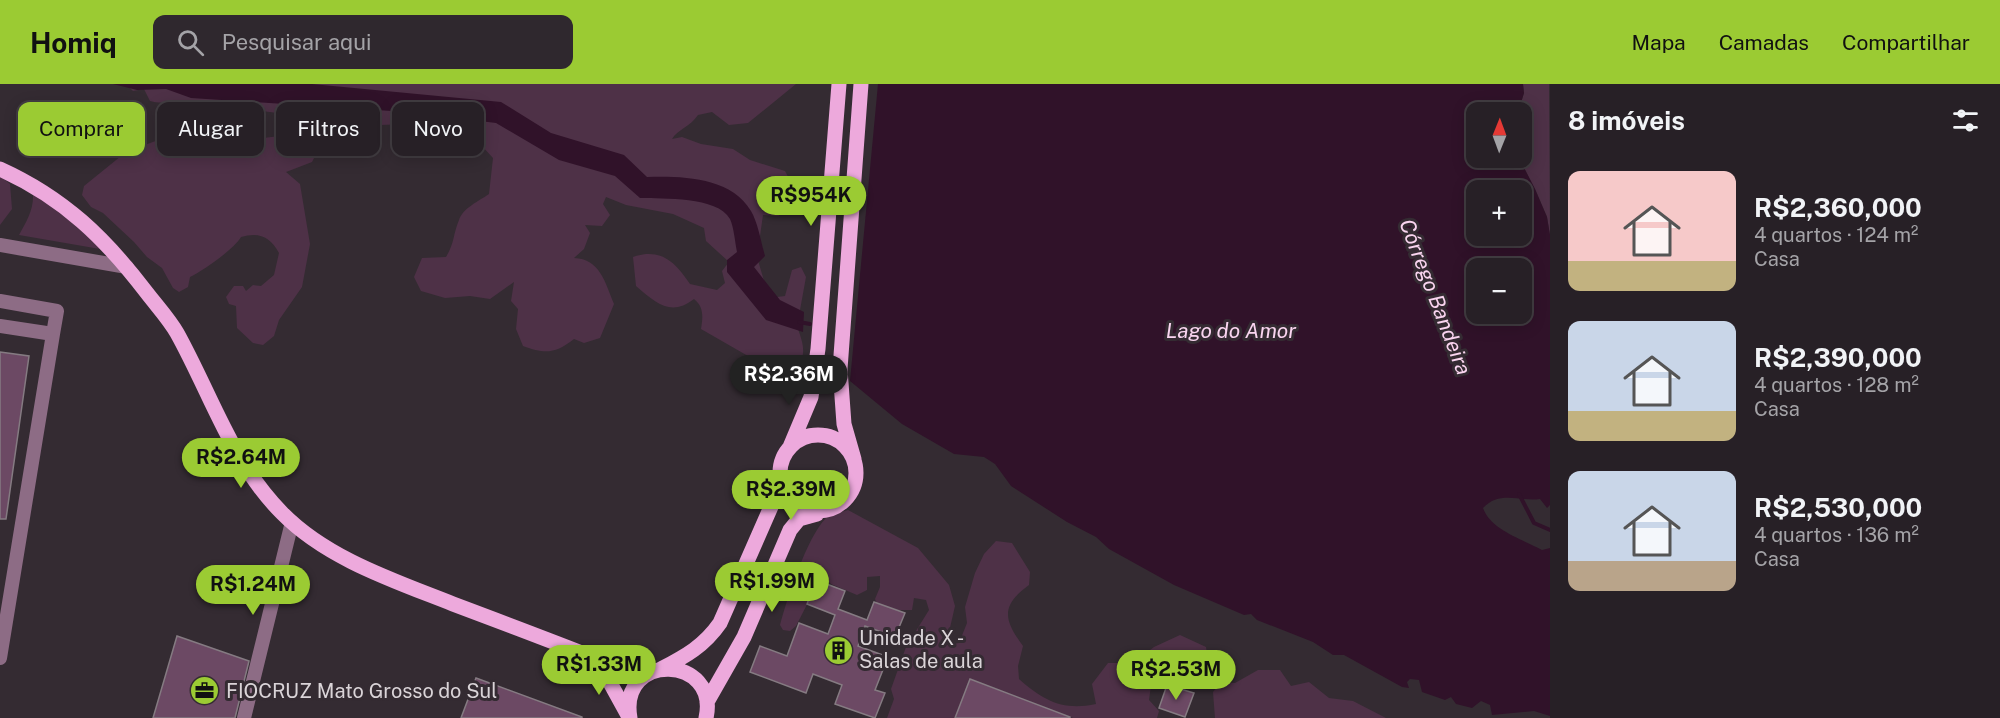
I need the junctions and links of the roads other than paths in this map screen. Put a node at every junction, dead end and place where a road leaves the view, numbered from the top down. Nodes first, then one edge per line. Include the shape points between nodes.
1 (839, 84) edge
2 (861, 84) edge
3 (0, 169) edge
4 (0, 246) edge
5 (127, 267) junction
6 (0, 301) edge
7 (0, 326) edge
8 (53, 334) junction
9 (790, 447) junction
10 (854, 459) junction
11 (781, 484) junction
12 (826, 511) junction
13 (292, 522) junction
14 (0, 658) edge
15 (597, 659) junction
16 (656, 671) junction
17 (707, 702) junction
18 (630, 717) edge
19 (244, 718) edge
20 (706, 718) edge

1 - 9 main road via 818,349 811,397
2 - 10 main road via 840,369 844,424
3 - 5 main road via 23,179 75,213
4 - 5 street
5 - 13 main road via 176,331 246,469
6 - 8 street via 57,311
7 - 8 street
8 - 14 street
9 - 10 main road via 800,439 825,435 842,444
9 - 11 main road via 783,458
10 - 12 main road via 854,489 840,505
11 - 12 main road via 793,503 803,509
11 - 16 main road via 720,623 708,641
12 - 17 main road via 799,519 790,530 744,637
13 - 15 main road via 365,570
13 - 19 street
15 - 16 main road via 626,669
15 - 18 main road
16 - 17 main road via 686,673 704,690
16 - 18 main road via 639,680 632,691
17 - 20 main road

